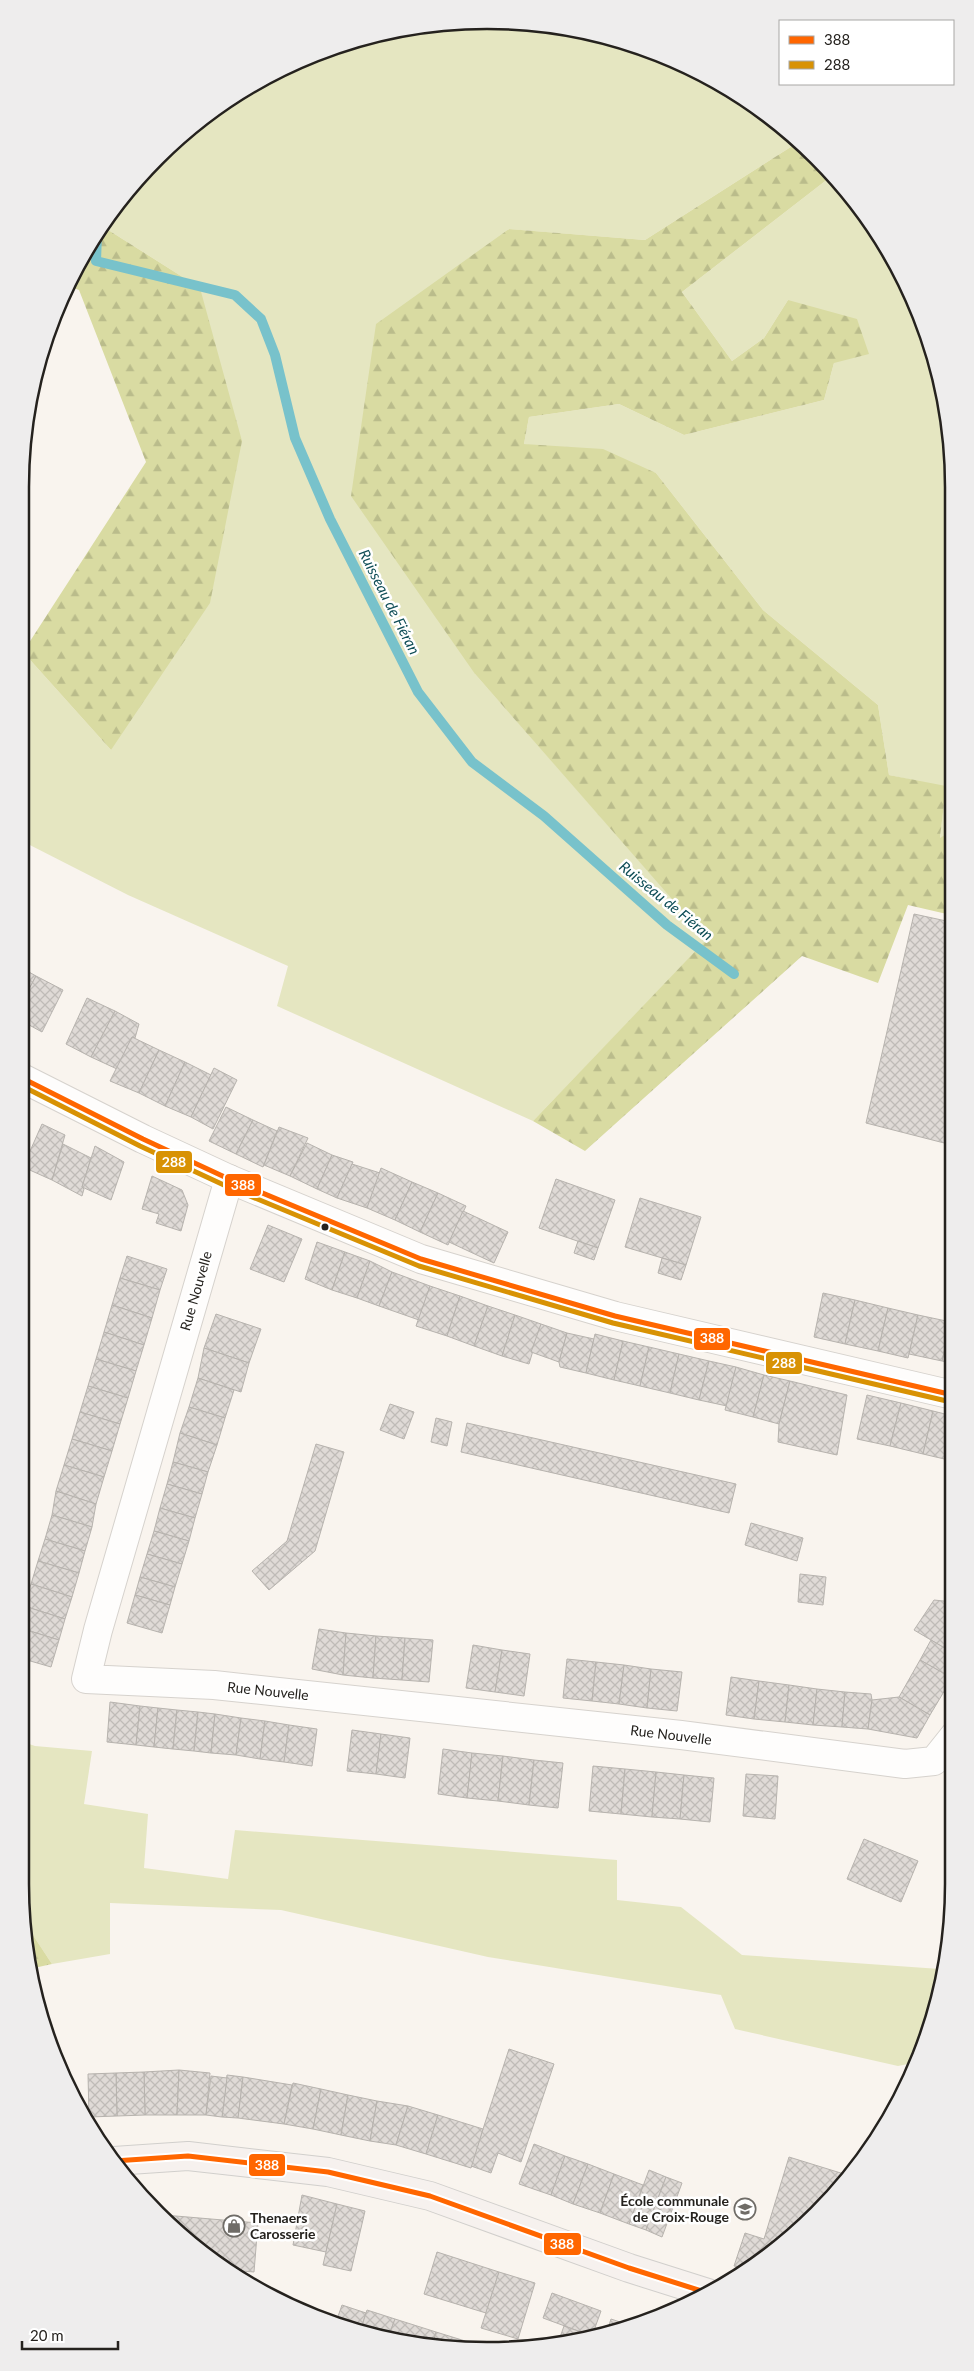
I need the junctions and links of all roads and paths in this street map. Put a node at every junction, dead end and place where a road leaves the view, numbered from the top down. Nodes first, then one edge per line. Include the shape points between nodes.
1 (29, 1082) edge
2 (229, 1179) junction
3 (945, 1393) edge
4 (945, 1747) edge
5 (121, 2161) edge
6 (699, 2290) edge

1 - 2 street
2 - 3 street via 422,1259 615,1316
2 - 4 street, Rue Nouvelle via 86,1678 214,1685 681,1735 905,1764 934,1761
5 - 6 main road via 188,2156 328,2172 430,2196

